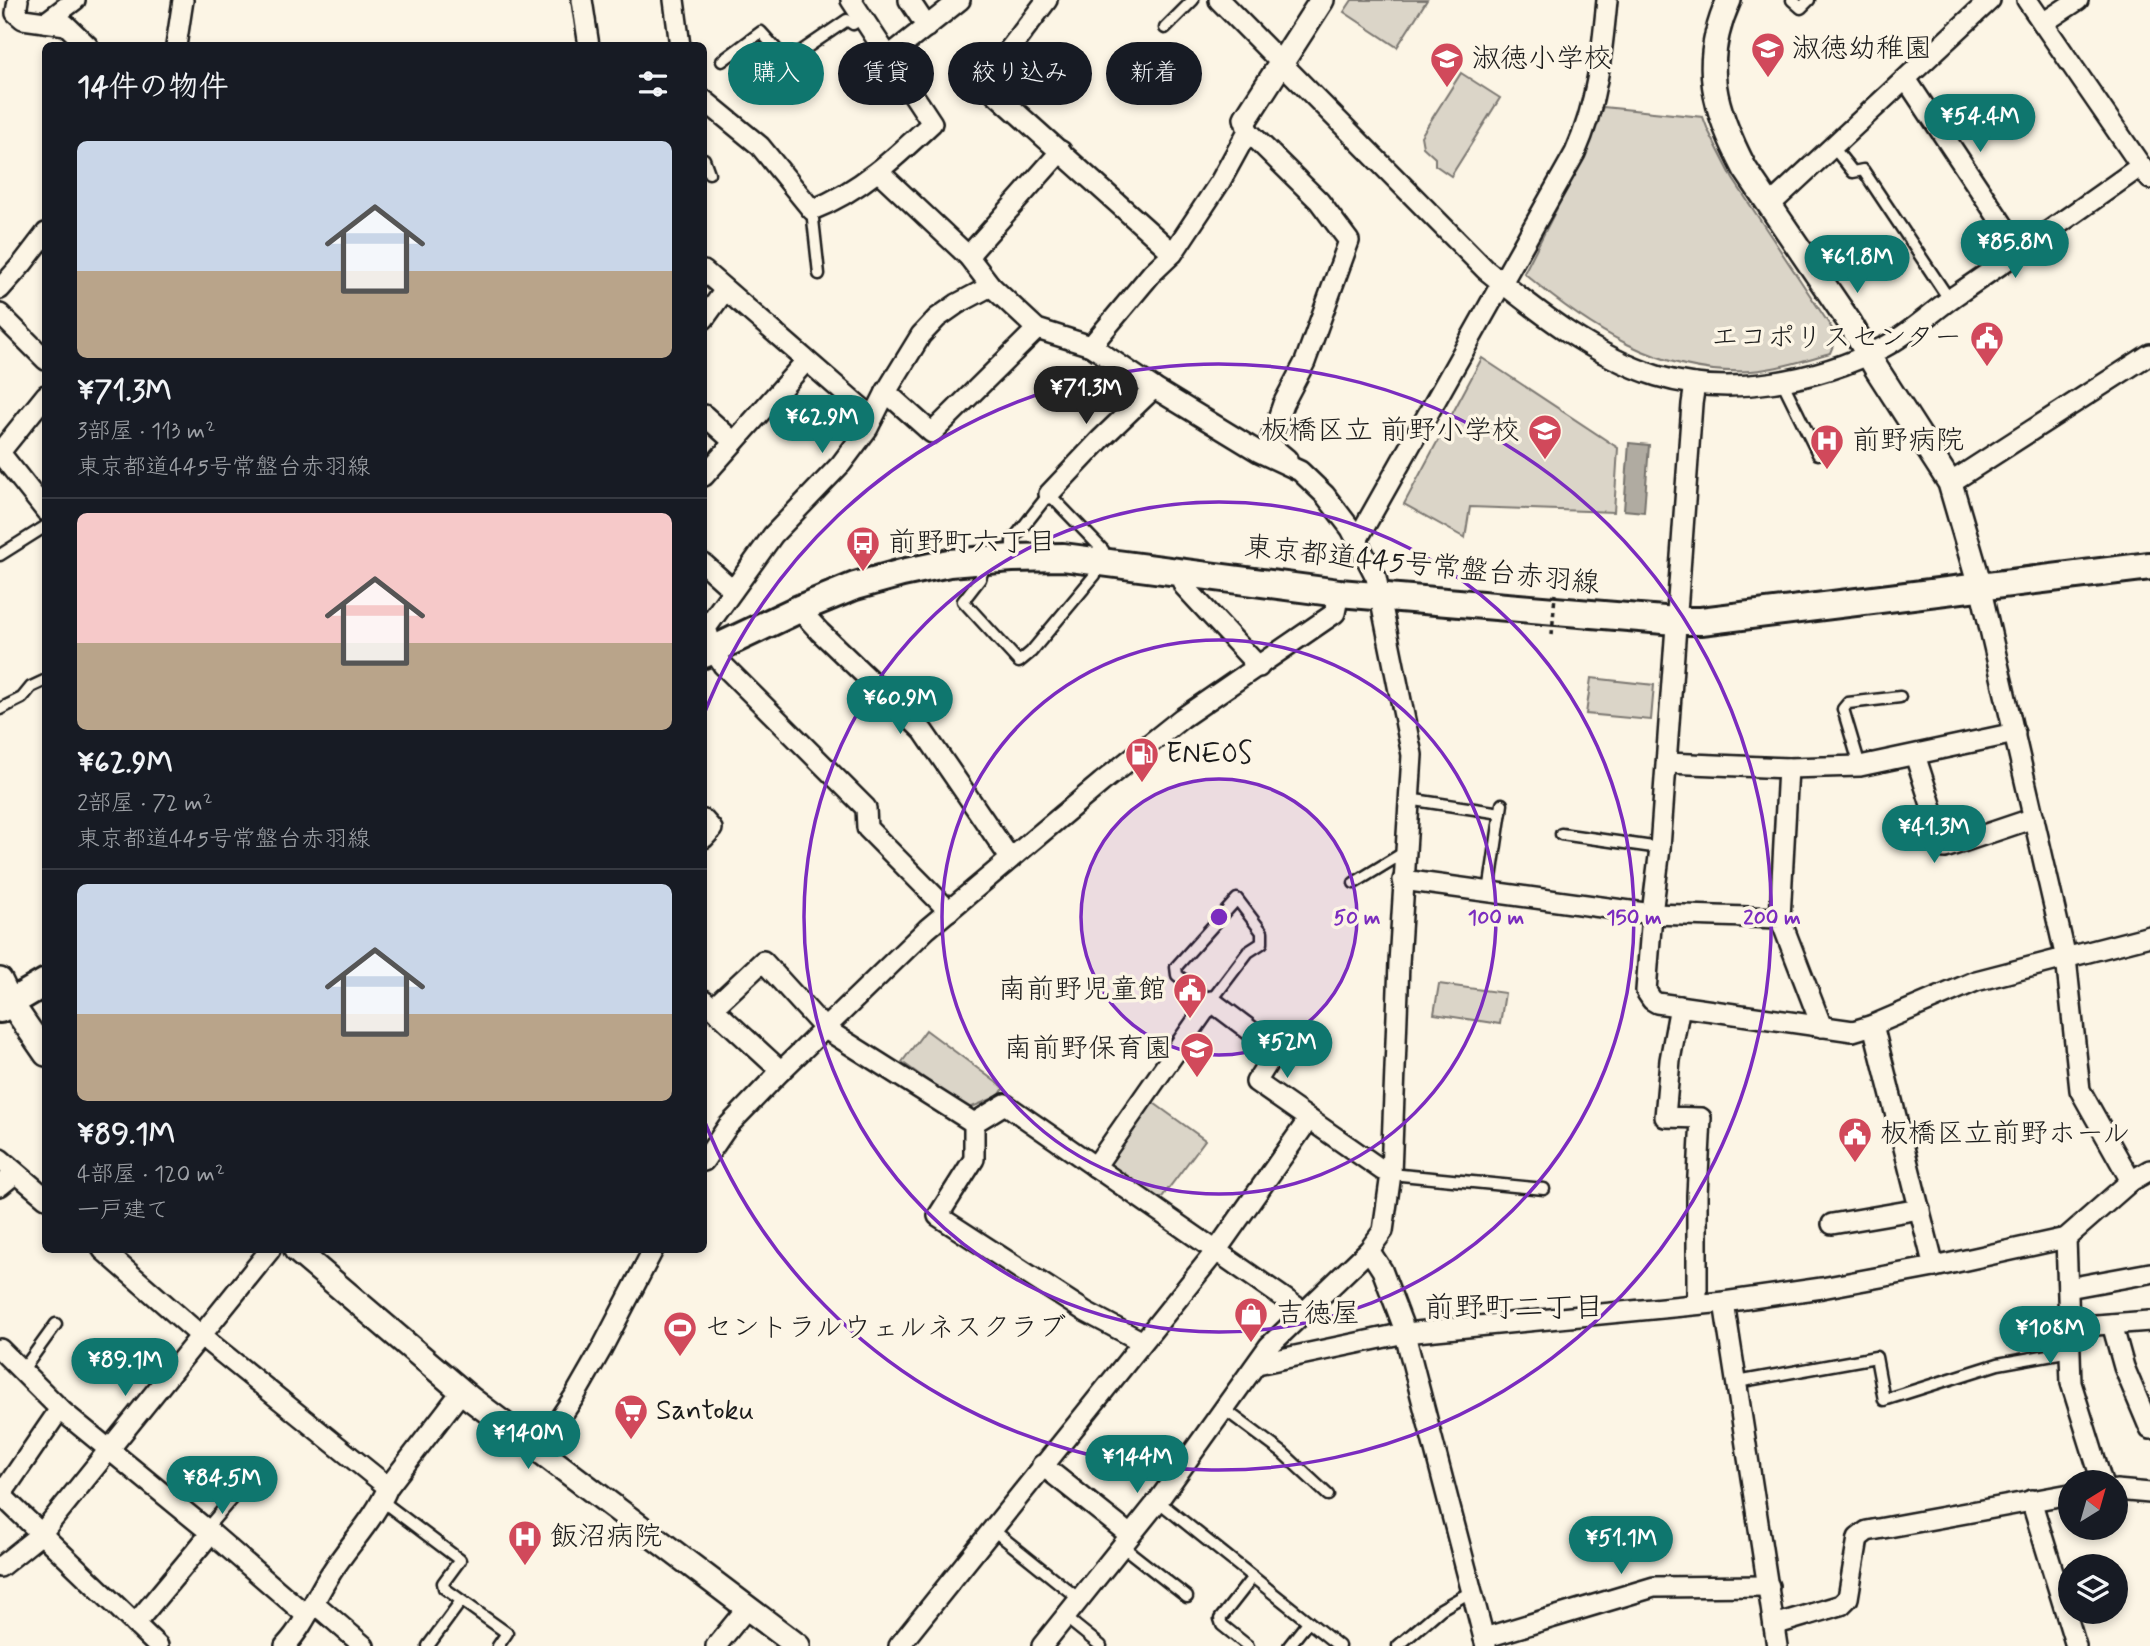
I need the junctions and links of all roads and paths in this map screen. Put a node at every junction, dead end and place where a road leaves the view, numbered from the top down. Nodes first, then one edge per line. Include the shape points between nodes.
1 (18, 0) edge
2 (75, 0) edge
3 (183, 0) edge
4 (582, 0) edge
5 (674, 0) edge
6 (851, 0) edge
7 (909, 0) edge
8 (960, 0) edge
9 (1194, 0) edge
10 (1219, 0) edge
11 (1322, 0) edge
12 (1607, 0) edge
13 (1729, 0) edge
14 (1792, 0) edge
15 (1808, 0) edge
16 (1990, 0) edge
17 (2027, 0) edge
18 (2078, 0) edge
19 (1041, 2) edge
20 (863, 17) junction
21 (46, 22) junction
22 (2043, 23) junction
23 (927, 27) junction
24 (1165, 28) dead end
25 (84, 42) edge
26 (177, 42) edge
27 (588, 42) edge
28 (679, 42) edge
29 (879, 42) edge
30 (908, 42) edge
31 (722, 61) dead end
32 (1282, 62) junction
33 (1906, 79) junction
34 (707, 103) edge
35 (920, 105) edge
36 (1247, 125) junction
37 (1833, 147) junction
38 (1061, 151) junction
39 (707, 167) edge
40 (879, 172) junction
41 (709, 173) dead end
42 (2146, 173) edge
43 (1771, 204) junction
44 (812, 210) junction
45 (42, 238) edge
46 (2021, 252) junction
47 (1172, 253) junction
48 (968, 256) junction
49 (707, 274) edge
50 (820, 274) dead end
51 (1501, 281) junction
52 (991, 286) junction
53 (0, 289) edge
54 (725, 290) junction
55 (1949, 299) junction
56 (0, 315) edge
57 (707, 315) edge
58 (1037, 329) junction
59 (1091, 346) junction
60 (1867, 354) junction
61 (2150, 354) edge
62 (42, 356) edge
63 (806, 361) junction
64 (1782, 381) junction
65 (1695, 384) junction
66 (1154, 388) junction
67 (886, 392) junction
68 (42, 400) edge
69 (707, 418) edge
70 (873, 418) junction
71 (734, 442) junction
72 (0, 452) edge
73 (1818, 454) dead end
74 (1300, 471) junction
75 (707, 473) edge
76 (1950, 483) junction
77 (1049, 494) junction
78 (42, 506) edge
79 (42, 529) edge
80 (1357, 540) junction
81 (0, 555) edge
82 (1012, 558) junction
83 (986, 560) junction
84 (1100, 561) junction
85 (2150, 566) edge
86 (707, 567) edge
87 (1185, 574) junction
88 (1980, 586) junction
89 (733, 590) junction
90 (1339, 593) junction
91 (1555, 594) dead end
92 (1380, 597) junction
93 (799, 609) junction
94 (1676, 621) junction
95 (707, 627) edge
96 (1552, 635) dead end
97 (708, 652) edge
98 (1259, 667) junction
99 (42, 682) edge
100 (1900, 697) dead end
101 (0, 709) edge
102 (2015, 733) junction
103 (1915, 755) junction
104 (1667, 763) junction
105 (1860, 766) junction
106 (1788, 768) junction
107 (1408, 799) junction
108 (2034, 818) junction
109 (1561, 834) dead end
110 (1660, 848) junction
111 (1405, 852) junction
112 (1010, 859) junction
113 (1403, 880) junction
114 (1354, 883) dead end
115 (1489, 892) junction
116 (949, 911) junction
117 (1652, 914) junction
118 (1780, 918) junction
119 (2150, 936) edge
120 (2066, 958) junction
121 (42, 983) edge
122 (4, 997) edge
123 (1211, 1001) junction
124 (708, 1003) edge
125 (1679, 1006) junction
126 (1873, 1025) junction
127 (1822, 1027) junction
128 (824, 1028) junction
129 (42, 1049) edge
130 (781, 1071) junction
131 (1309, 1119) junction
132 (975, 1123) junction
133 (707, 1157) edge
134 (0, 1159) edge
135 (1095, 1167) junction
136 (2150, 1170) edge
137 (16, 1172) junction
138 (1391, 1174) junction
139 (2131, 1181) junction
140 (0, 1186) edge
141 (1544, 1189) dead end
142 (42, 1195) edge
143 (1920, 1209) junction
144 (1832, 1224) dead end
145 (2066, 1238) junction
146 (1369, 1250) junction
147 (1216, 1251) junction
148 (106, 1253) edge
149 (268, 1253) edge
150 (300, 1253) edge
151 (648, 1253) edge
152 (1934, 1267) junction
153 (2150, 1273) edge
154 (2068, 1288) junction
155 (1724, 1302) junction
156 (1697, 1304) junction
157 (1304, 1312) junction
158 (2150, 1321) edge
159 (56, 1324) dead end
160 (2112, 1324) junction
161 (2069, 1327) junction
162 (1405, 1333) junction
163 (200, 1335) junction
164 (1141, 1341) junction
165 (0, 1349) edge
166 (2070, 1351) junction
167 (1257, 1364) junction
168 (22, 1371) junction
169 (1737, 1382) junction
170 (461, 1391) junction
171 (60, 1409) junction
172 (1224, 1409) junction
173 (2150, 1429) edge
174 (108, 1450) junction
175 (538, 1451) junction
176 (1042, 1465) junction
177 (2098, 1470) edge
178 (253, 1474) dead end
179 (2128, 1491) edge
180 (2150, 1493) edge
181 (385, 1494) junction
182 (1, 1495) edge
183 (1328, 1495) dead end
184 (2058, 1496) edge
185 (2031, 1500) junction
186 (1158, 1501) junction
187 (992, 1529) junction
188 (209, 1531) junction
189 (41, 1534) junction
190 (1126, 1541) junction
191 (0, 1567) edge
192 (1254, 1577) junction
193 (1769, 1586) junction
194 (1472, 1591) junction
195 (1187, 1597) dead end
196 (1079, 1599) junction
197 (461, 1601) junction
198 (747, 1608) junction
199 (310, 1609) junction
200 (1065, 1617) junction
201 (1308, 1622) junction
202 (135, 1624) junction
203 (1774, 1625) junction
204 (1485, 1642) edge
205 (158, 1646) edge
206 (285, 1646) edge
207 (364, 1646) edge
208 (428, 1646) edge
209 (498, 1646) edge
210 (716, 1646) edge
211 (798, 1646) edge
212 (899, 1646) edge
213 (1042, 1646) edge
214 (1101, 1646) edge
215 (1248, 1646) edge
216 (1289, 1646) edge
217 (1339, 1646) edge
218 (1398, 1646) edge
219 (1777, 1646) edge
220 (2076, 1646) edge

1 - 21 street via 16,13 23,19
2 - 21 street
3 - 26 street
4 - 27 street
5 - 28 street
6 - 20 street
7 - 23 street
8 - 23 street
9 - 24 lane
10 - 32 street
11 - 32 street
12 - 51 street via 1596,87 1585,131
13 - 43 street via 1714,44 1714,92 1732,145
14 - 15 lane via 1801,8
16 - 33 street
17 - 22 street
18 - 22 street
19 - 38 street via 986,80 988,87
20 - 29 street
20 - 31 lane via 853,24 847,20 787,61 761,32
21 - 25 street via 66,24
22 - 42 street
23 - 30 street
32 - 36 street
32 - 51 street
33 - 37 street
33 - 46 street
34 - 44 street via 760,146
35 - 40 street via 932,123
36 - 47 street via 1220,182
36 - 74 street via 1319,201 1349,241 1269,444
37 - 43 street
37 - 55 lane via 1853,172 1863,170
38 - 47 street
38 - 48 street
39 - 41 lane
40 - 44 street
40 - 48 street
42 - 46 street
43 - 60 street
44 - 50 lane
45 - 53 street
46 - 55 street
47 - 59 street
48 - 52 street
49 - 54 street
51 - 65 street via 1592,346 1624,363
51 - 80 street
52 - 58 street
52 - 67 street via 937,318
54 - 57 street
54 - 63 street
55 - 60 street via 1886,346
56 - 62 street
58 - 59 street
58 - 67 street via 932,433
59 - 66 street
60 - 64 street
60 - 76 street
61 - 76 street
63 - 70 street
63 - 71 street
64 - 65 street via 1748,386
64 - 73 lane
65 - 94 street
66 - 74 street via 1259,452
66 - 77 street
67 - 70 street
68 - 72 street
69 - 71 street
70 - 89 street via 841,464 773,536
71 - 75 street
72 - 78 street
74 - 80 street via 1325,495
76 - 88 street
77 - 82 lane via 1012,541
77 - 84 lane via 1103,550
79 - 81 lane
80 - 92 street via 1376,577
82 - 83 main road, 東京都道445号常盤台赤羽線
82 - 84 main road, 東京都道445号常盤台赤羽線
83 - 84 lane via 980,579 963,601 1019,662 1095,575
83 - 93 main road, 東京都道445号常盤台赤羽線 via 902,573
84 - 87 main road, 東京都道445号常盤台赤羽線
85 - 88 main road, 東京都道445号常盤台赤羽線
86 - 89 street
87 - 90 main road, 東京都道445号常盤台赤羽線
87 - 98 street via 1184,586
88 - 94 main road, 東京都道445号常盤台赤羽線
88 - 102 street
89 - 95 street
90 - 92 main road, 東京都道445号常盤台赤羽線
90 - 98 street via 1335,613
91 - 96 path, bridge
92 - 94 main road, 東京都道445号常盤台赤羽線
92 - 107 street via 1412,755
93 - 97 main road, 東京都道445号常盤台赤羽線
93 - 112 street via 923,731
94 - 104 street
97 - 116 street via 866,808 867,828
98 - 112 street via 1182,718
99 - 101 lane
100 - 105 lane via 1848,703 1843,709
102 - 103 street
102 - 108 street
103 - 105 street
103 - 108 street via 1945,848
104 - 106 street
104 - 110 street
105 - 106 street
106 - 118 street
107 - 111 street
107 - 115 lane via 1501,809
108 - 120 street
109 - 110 lane
110 - 117 street
111 - 113 street
111 - 114 lane
112 - 116 street
113 - 115 street
113 - 138 street
115 - 117 street
116 - 128 street
117 - 118 street
117 - 125 street via 1646,991 1652,1000
118 - 127 street
119 - 120 street
120 - 126 street via 1976,981
120 - 139 street via 2080,1090
121 - 122 main road
122 - 129 street
123 - 123 lane via 1177,975 1176,967 1237,900 1262,932 1262,943 1248,952
123 - 131 street via 1276,1050 1256,1082
123 - 135 street
124 - 128 street via 763,961
124 - 130 street
125 - 127 street
125 - 156 street via 1665,1117 1701,1118
126 - 127 street via 1853,1031
126 - 143 street
128 - 130 street
128 - 132 street
130 - 133 street via 728,1126
131 - 138 street
131 - 147 street
132 - 135 street via 1005,1104
132 - 164 street via 974,1158 938,1216 1086,1312
134 - 137 street
135 - 147 street
136 - 139 street
137 - 140 street
137 - 142 street
138 - 141 lane
138 - 146 street via 1382,1231
139 - 145 street
143 - 144 street
143 - 152 street
145 - 152 street
145 - 154 street
146 - 157 street
146 - 162 street via 1382,1270
147 - 157 street
147 - 164 street
148 - 163 street
149 - 163 street
150 - 170 street
151 - 175 street via 594,1362
152 - 155 street
153 - 154 street
154 - 161 street
155 - 156 street
155 - 169 street
156 - 162 street
157 - 167 street
158 - 160 street
159 - 168 lane
160 - 161 street
160 - 173 street
161 - 166 street
162 - 167 street
162 - 194 street
163 - 174 street
163 - 181 street
164 - 176 street
165 - 168 street
166 - 169 lane via 1998,1364 1884,1400 1876,1357
166 - 177 street via 2071,1383
167 - 172 street
168 - 171 street
169 - 193 street
170 - 175 street
170 - 181 street
171 - 174 street
171 - 182 street
172 - 183 lane via 1283,1453
172 - 186 street
174 - 188 street
174 - 189 street
175 - 198 street
176 - 187 street
176 - 190 street
178 - 188 lane
179 - 180 street
181 - 197 lane via 460,1560 443,1583
181 - 199 street
182 - 189 street
184 - 185 street
185 - 203 street via 1867,1531 1858,1538 1848,1598 1841,1605
185 - 220 street
186 - 190 street
186 - 192 lane
187 - 196 lane
187 - 212 street
188 - 199 street
188 - 202 street
189 - 191 street
189 - 202 street
190 - 195 lane
190 - 196 street
192 - 201 lane
192 - 215 lane via 1220,1619
193 - 203 street
193 - 204 street via 1654,1587
194 - 204 street
194 - 218 lane via 1441,1609
196 - 200 street
197 - 208 lane
197 - 209 lane via 508,1633
198 - 210 street
198 - 211 street
199 - 206 street
199 - 207 street
200 - 213 street
200 - 214 lane
201 - 216 lane
201 - 217 lane
202 - 205 street
203 - 219 street

